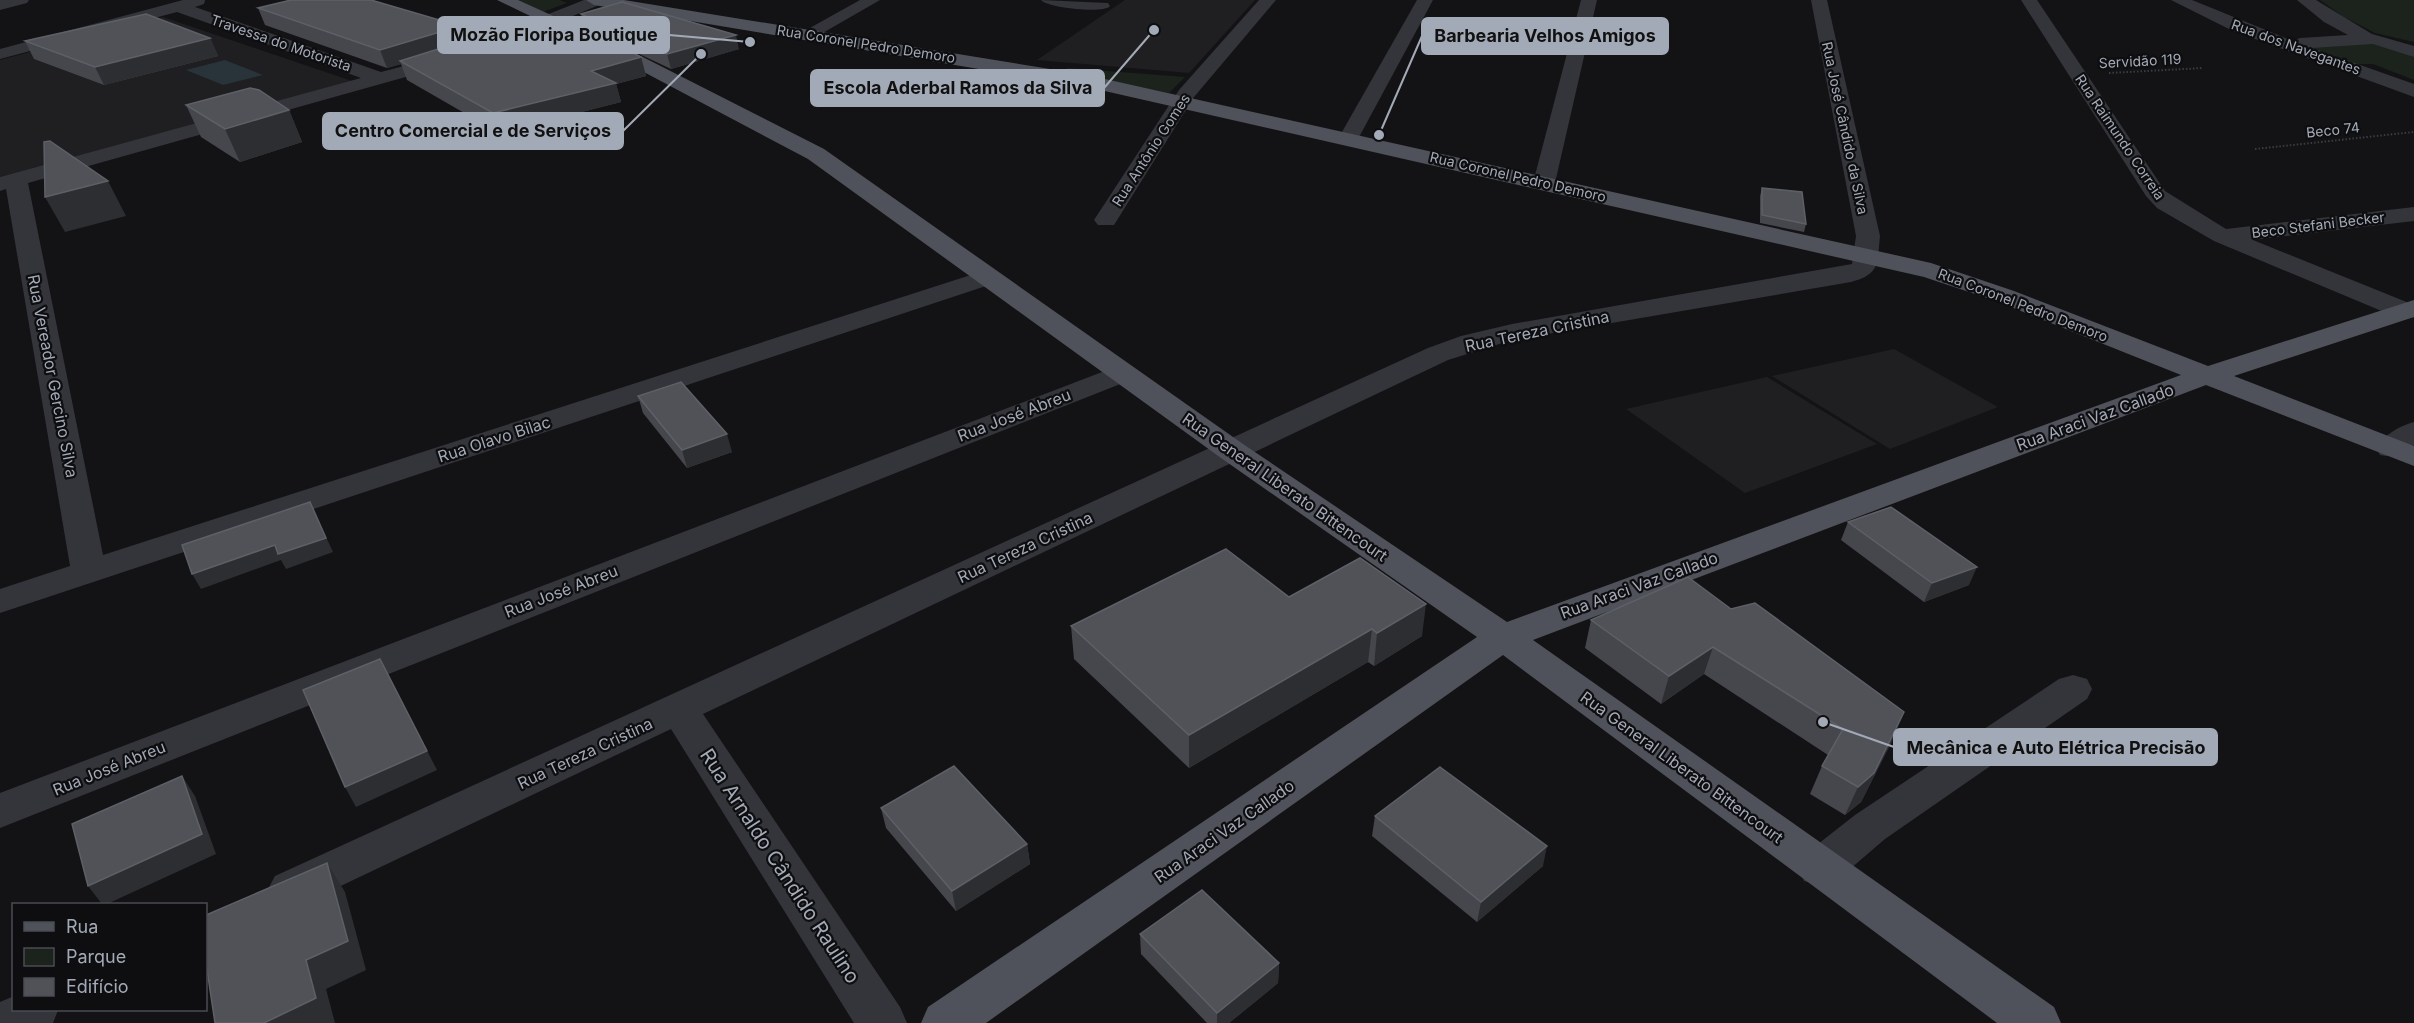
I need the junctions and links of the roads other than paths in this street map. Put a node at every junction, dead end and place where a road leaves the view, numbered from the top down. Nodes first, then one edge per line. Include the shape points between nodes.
1 (21, 0) edge
2 (202, 0) edge
3 (505, 0) edge
4 (596, 0) edge
5 (872, 0) edge
6 (1049, 0) edge
7 (1268, 0) edge
8 (1425, 0) edge
9 (1589, 0) edge
10 (1818, 0) edge
11 (2029, 0) edge
12 (2179, 0) edge
13 (2305, 0) edge
14 (0, 5) edge
15 (1102, 6) dead end
16 (178, 7) junction
17 (547, 20) junction
18 (808, 34) junction
19 (2368, 39) junction
20 (495, 42) edge
21 (2286, 43) junction
22 (2414, 52) edge
23 (0, 54) edge
24 (462, 55) edge
25 (383, 79) junction
26 (2414, 91) edge
27 (1180, 102) junction
28 (1348, 139) junction
29 (8, 182) edge
30 (1544, 183) junction
31 (2414, 214) edge
32 (1106, 220) dead end
33 (2222, 236) junction
34 (1868, 246) junction
35 (989, 277) junction
36 (2409, 309) edge
37 (1123, 373) junction
38 (2205, 376) junction
39 (2406, 446) edge
40 (1232, 451) junction
41 (89, 572) junction
42 (0, 601) edge
43 (1503, 637) junction
44 (2073, 689) dead end
45 (679, 709) junction
46 (0, 812) edge
47 (1820, 868) junction
48 (259, 904) edge
49 (32, 1011) edge
50 (5, 1023) edge
51 (882, 1023) edge
52 (946, 1023) edge
53 (2036, 1023) edge

1 - 14 street
2 - 16 street
3 - 17 main road, Rua General Liberato Bittencourt
4 - 17 street
4 - 18 main road, Rua Coronel Pedro Demoro
5 - 18 street
6 - 15 street
7 - 27 street, Rua Antônio Gomes
8 - 28 street
9 - 30 street
10 - 34 street, Rua José Cândido da Silva
11 - 33 street, Rua Raimundo Correia via 2157,196 2178,213
12 - 21 street, Rua dos Navegantes via 2230,24
13 - 19 street
16 - 23 street
16 - 25 street, Travessa do Motorista
17 - 20 street
17 - 35 main road, Rua General Liberato Bittencourt via 629,57 798,144
18 - 27 main road, Rua Coronel Pedro Demoro via 1067,77
19 - 21 street
19 - 22 street via 2383,40
21 - 26 street, Rua dos Navegantes
24 - 25 street
25 - 29 street
27 - 28 main road, Rua Coronel Pedro Demoro
27 - 32 street, Rua Antônio Gomes
28 - 30 main road, Rua Coronel Pedro Demoro
29 - 41 street, Rua Vereador Gercino Silva
30 - 34 main road, Rua Coronel Pedro Demoro
31 - 33 street, Beco Stefani Becker
33 - 36 street, Rua Raimundo Correia
34 - 38 main road, Rua Coronel Pedro Demoro
34 - 40 street, Rua Tereza Cristina via 1864,268 1851,274 1471,342
35 - 37 main road, Rua General Liberato Bittencourt
35 - 41 street, Rua Olavo Bilac
36 - 38 main road, Rua Araci Vaz Callado
37 - 40 main road, Rua General Liberato Bittencourt
37 - 46 street, Rua José Abreu
38 - 39 main road, Rua Coronel Pedro Demoro
38 - 43 main road, Rua Araci Vaz Callado
40 - 43 main road, Rua General Liberato Bittencourt
40 - 45 street, Rua Tereza Cristina
41 - 42 street, Rua Olavo Bilac
43 - 47 main road, Rua General Liberato Bittencourt
43 - 52 main road, Rua Araci Vaz Callado
44 - 47 street via 1870,826
45 - 48 street, Rua Tereza Cristina
45 - 51 street, Rua Arnaldo Cândido Raulino
47 - 53 main road, Rua General Liberato Bittencourt
49 - 50 street

